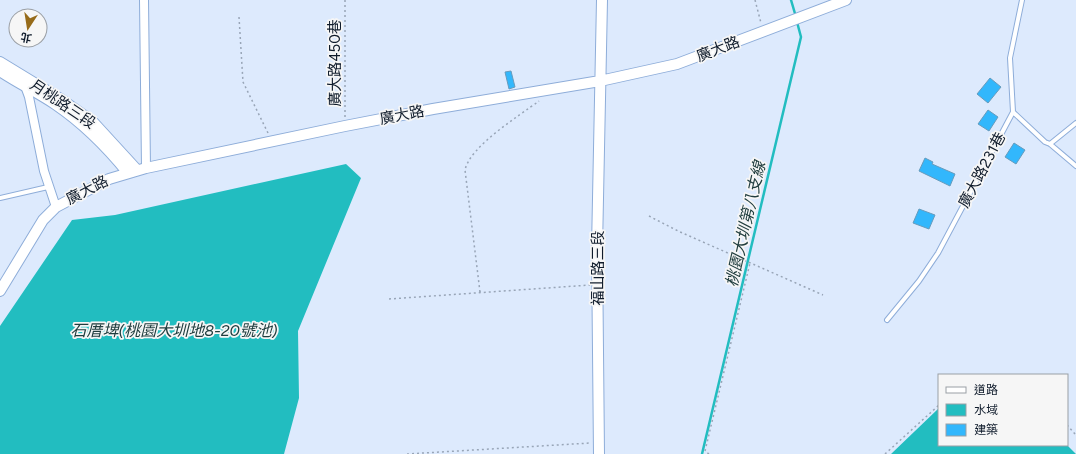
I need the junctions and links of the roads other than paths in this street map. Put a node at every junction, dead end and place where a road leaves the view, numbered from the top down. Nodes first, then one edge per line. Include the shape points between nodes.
1 (144, 0) edge
2 (602, 0) edge
3 (846, 0) edge
4 (1022, 0) edge
5 (0, 62) edge
6 (0, 71) edge
7 (600, 81) junction
8 (27, 83) junction
9 (1013, 112) junction
10 (1076, 123) edge
11 (1050, 144) junction
12 (1076, 166) edge
13 (137, 170) junction
14 (48, 188) junction
15 (0, 198) edge
16 (56, 207) junction
17 (0, 291) edge
18 (887, 320) dead end
19 (599, 454) edge

1 - 13 street
2 - 7 street, 福山路三段
3 - 7 street, 廣大路 via 677,64
4 - 9 lane via 1010,58
5 - 8 street, 月桃路三段
6 - 8 street, 月桃路三段
7 - 13 street, 廣大路 via 345,126
7 - 19 street, 福山路三段 via 597,285
8 - 13 street, 月桃路三段 via 71,106 93,122
8 - 14 street
9 - 11 lane
9 - 18 lane, 廣大路231巷 via 938,253
10 - 11 lane
11 - 12 lane
13 - 16 street, 廣大路 via 91,187
14 - 15 lane
14 - 16 street
16 - 17 street, 廣大路 via 43,220

